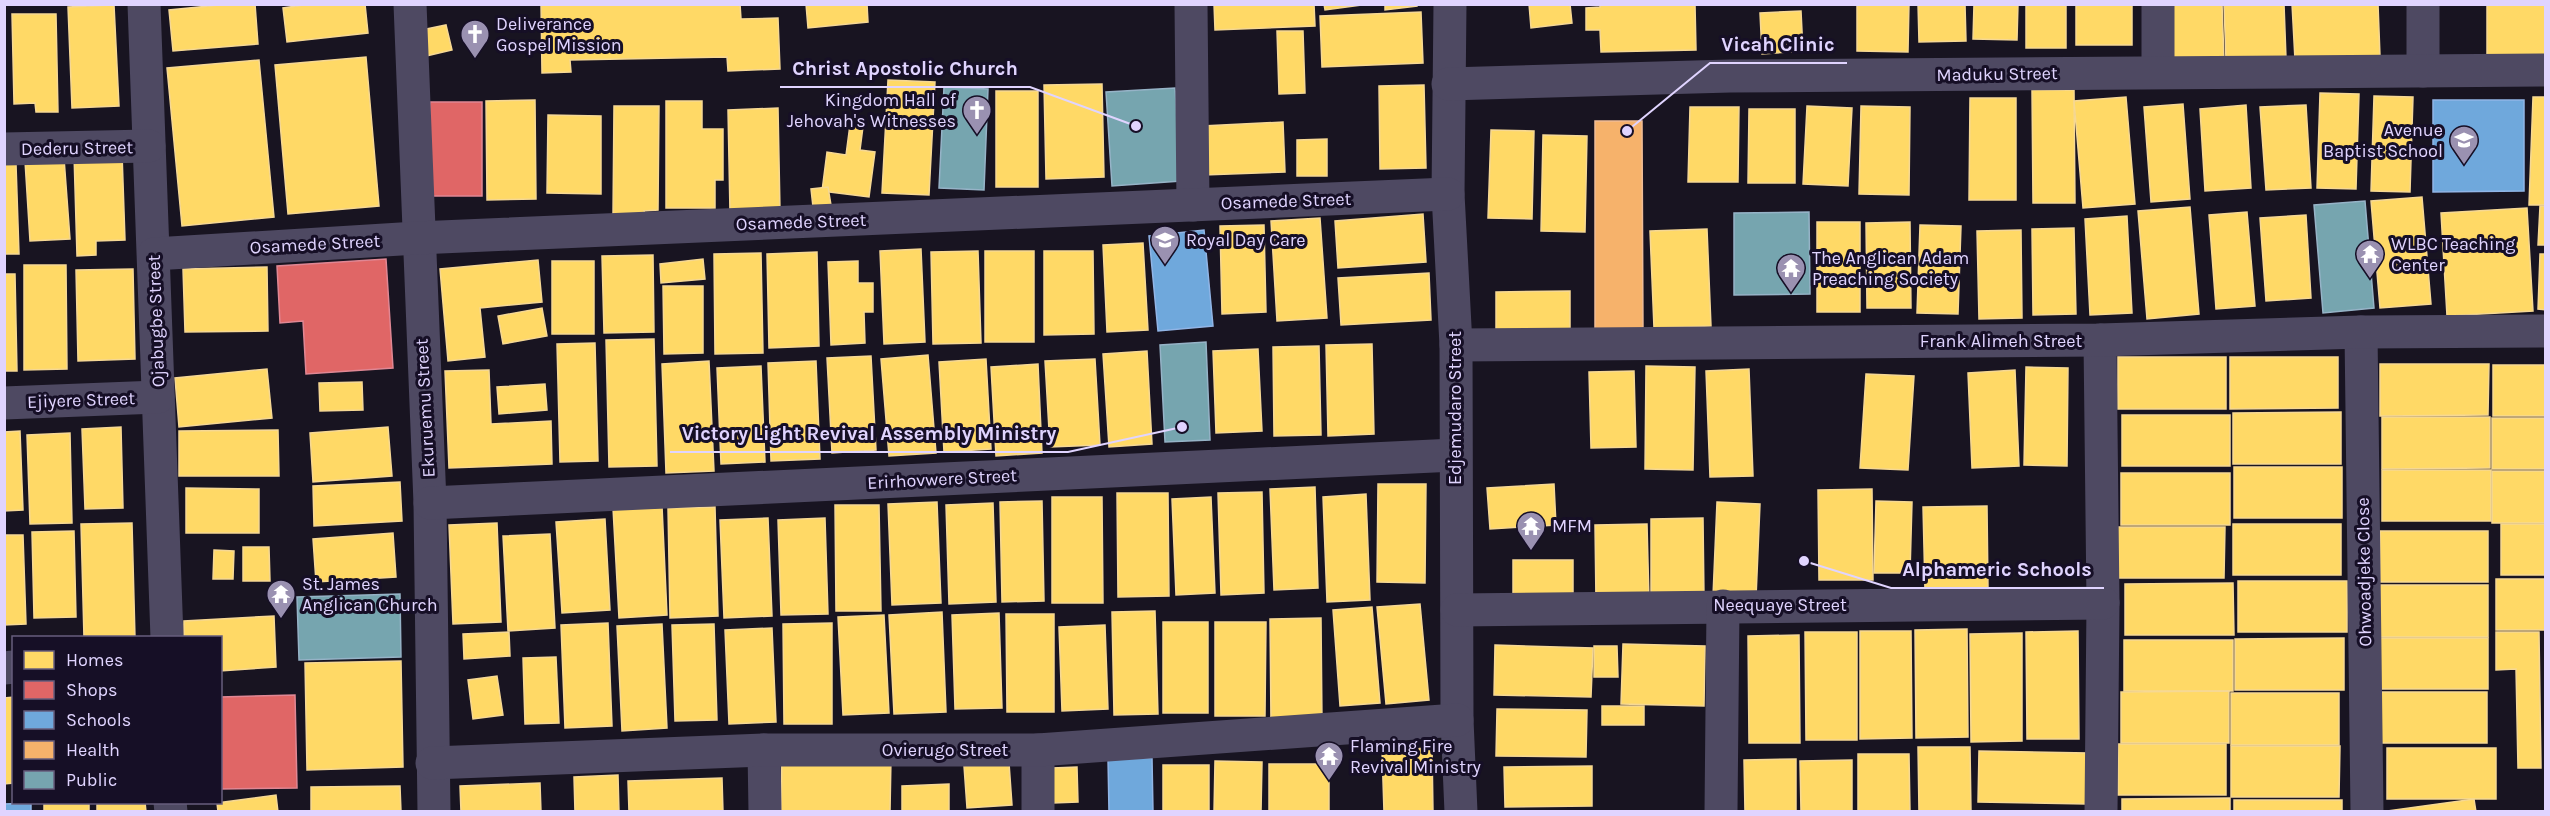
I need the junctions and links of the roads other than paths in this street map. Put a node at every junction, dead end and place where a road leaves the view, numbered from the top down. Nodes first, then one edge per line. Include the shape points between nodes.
1 (144, 4) edge
2 (410, 4) edge
3 (1191, 4) edge
4 (1450, 4) edge
5 (2157, 4) edge
6 (2423, 4) edge
7 (2546, 70) edge
8 (2423, 71) junction
9 (2158, 72) junction
10 (1448, 84) junction
11 (149, 146) junction
12 (4, 149) edge
13 (1448, 194) junction
14 (1193, 205) junction
15 (417, 238) junction
16 (154, 254) junction
17 (2546, 331) edge
18 (2361, 332) junction
19 (2100, 340) junction
20 (1456, 345) junction
21 (158, 397) junction
22 (4, 403) edge
23 (1455, 455) junction
24 (430, 503) junction
25 (2103, 603) junction
26 (1723, 606) junction
27 (1457, 610) junction
28 (167, 636) edge
29 (1457, 720) junction
30 (764, 750) junction
31 (1038, 750) junction
32 (432, 763) junction
33 (434, 812) edge
34 (765, 812) edge
35 (1038, 812) edge
36 (1461, 812) edge
37 (1721, 812) edge
38 (2101, 812) edge
39 (2367, 812) edge

1 - 11 street, Ojabugbe Street
2 - 15 street, Ekuruemu Street
3 - 14 street
4 - 10 street, Edjemudaro Street
5 - 9 street
6 - 8 street
7 - 8 street, Maduku Street
8 - 9 street, Maduku Street
9 - 10 street, Maduku Street via 1730,76
10 - 13 street, Edjemudaro Street
11 - 12 street, Dederu Street
11 - 16 street, Ojabugbe Street
13 - 14 street, Osamede Street
13 - 20 street, Edjemudaro Street
14 - 15 street, Osamede Street
15 - 16 street, Osamede Street
15 - 24 street, Ekuruemu Street
16 - 21 street, Ojabugbe Street
17 - 18 street, Frank Alimeh Street
18 - 19 street, Frank Alimeh Street
18 - 39 street, Ohwoadjeke Close
19 - 20 street, Frank Alimeh Street
19 - 25 street
20 - 23 street, Edjemudaro Street
21 - 22 street, Ejiyere Street
21 - 28 street, Ojabugbe Street
23 - 24 street, Erirhovwere Street
23 - 27 street, Edjemudaro Street
24 - 32 street, Ekuruemu Street
25 - 26 street, Neequaye Street
25 - 38 street
26 - 27 street, Neequaye Street
26 - 37 street
27 - 29 street, Edjemudaro Street
29 - 31 street, Ovierugo Street
29 - 36 street, Edjemudaro Street
30 - 31 street, Ovierugo Street
30 - 32 street, Ovierugo Street
30 - 34 street
31 - 35 street
32 - 33 street, Ekuruemu Street

